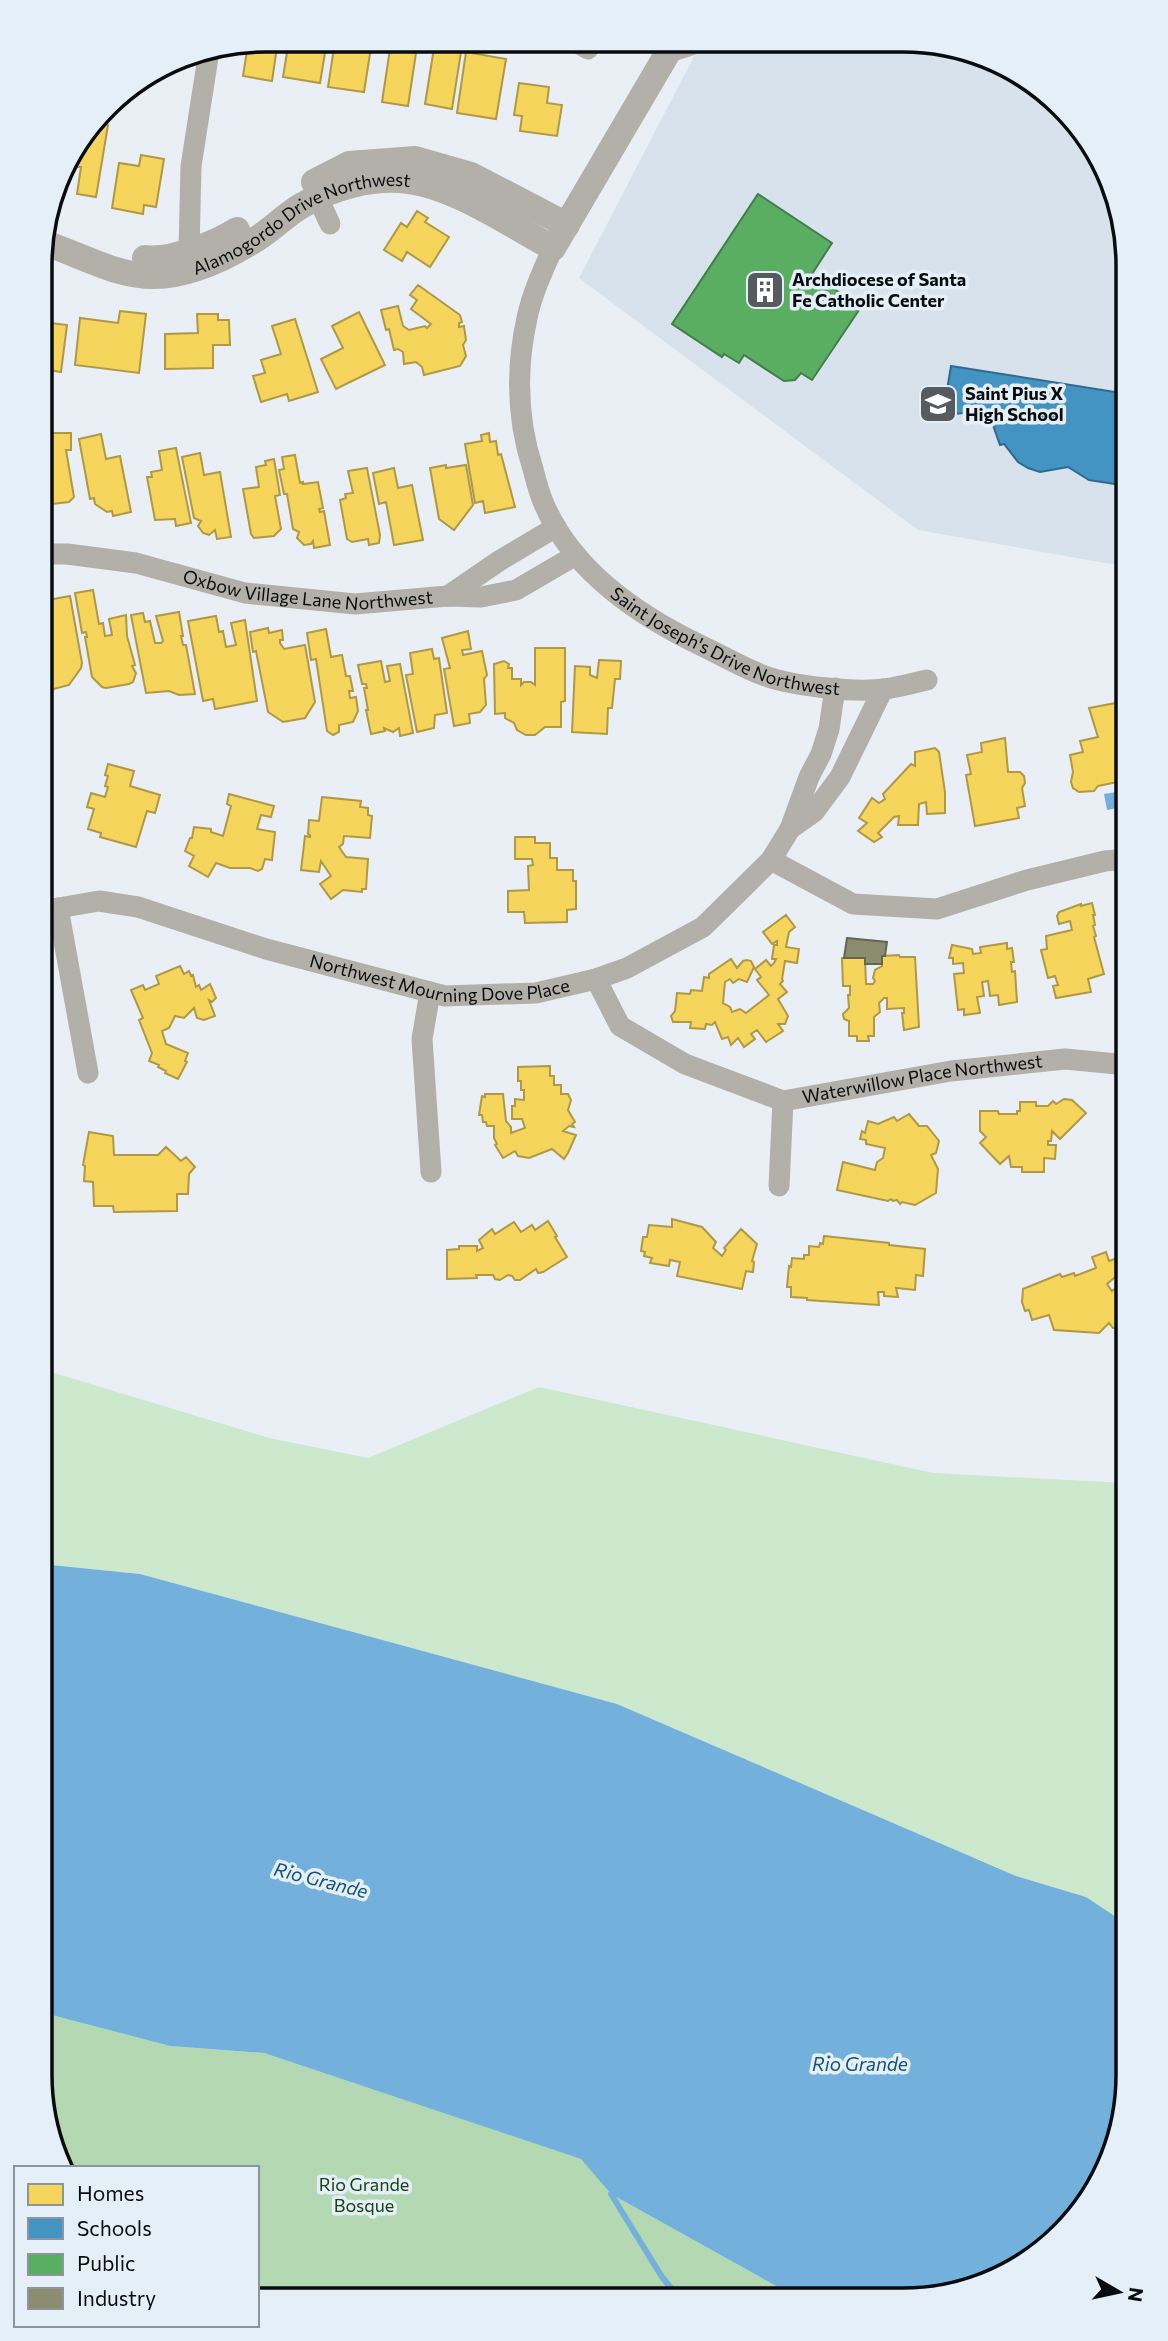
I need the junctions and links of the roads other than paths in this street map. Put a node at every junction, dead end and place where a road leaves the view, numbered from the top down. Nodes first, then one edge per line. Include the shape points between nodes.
1 (672, 52) edge
2 (207, 61) edge
3 (318, 198) junction
4 (330, 224) dead end
5 (567, 225) junction
6 (56, 228) edge
7 (53, 247) edge
8 (553, 248) junction
9 (191, 260) junction
10 (556, 527) junction
11 (53, 554) edge
12 (576, 555) junction
13 (448, 596) junction
14 (927, 680) dead end
15 (835, 688) junction
16 (883, 689) junction
17 (789, 829) junction
18 (771, 860) junction
19 (1116, 861) edge
20 (53, 910) edge
21 (53, 921) edge
22 (596, 979) junction
23 (430, 992) junction
24 (1116, 1064) edge
25 (88, 1073) dead end
26 (783, 1101) junction
27 (431, 1172) dead end
28 (779, 1186) dead end

1 - 5 street
2 - 9 street via 191,166
3 - 4 street
3 - 8 street, Alamogordo Drive Northwest via 351,183 408,181 459,196
3 - 9 street, Alamogordo Drive Northwest via 221,259
5 - 8 street
5 - 9 street, Alamogordo Drive Northwest via 471,176 415,159 349,164 297,190
6 - 9 street, Alamogordo Drive Northwest via 112,252 155,260
7 - 9 street, Alamogordo Drive Northwest via 106,268 154,276
8 - 10 street, Saint Joseph's Drive Northwest via 528,314 520,351 519,397 525,445
10 - 12 street, Saint Joseph's Drive Northwest
10 - 13 street, Oxbow Village Lane Northwest
11 - 13 street, Oxbow Village Lane Northwest via 136,563 245,593 355,604
12 - 13 street via 516,590 481,597
12 - 15 street, Saint Joseph's Drive Northwest via 624,601 668,630 764,676
14 - 16 street, Saint Joseph's Drive Northwest
15 - 16 street, Saint Joseph's Drive Northwest
15 - 17 street, Northwest Mourning Dove Place via 821,754
16 - 17 street, Northwest Mourning Dove Place via 840,778 814,812
17 - 18 street, Northwest Mourning Dove Place
18 - 19 street via 853,904 937,909 1027,880
18 - 22 street, Northwest Mourning Dove Place via 703,926 627,968
20 - 23 street, Northwest Mourning Dove Place via 99,901 138,907 266,949
21 - 25 street
22 - 23 street, Northwest Mourning Dove Place via 536,993 445,996
22 - 26 street, Waterwillow Place Northwest via 620,1026 685,1064
23 - 27 street via 422,1039
24 - 26 street, Waterwillow Place Northwest via 1065,1059 951,1071
26 - 28 street

